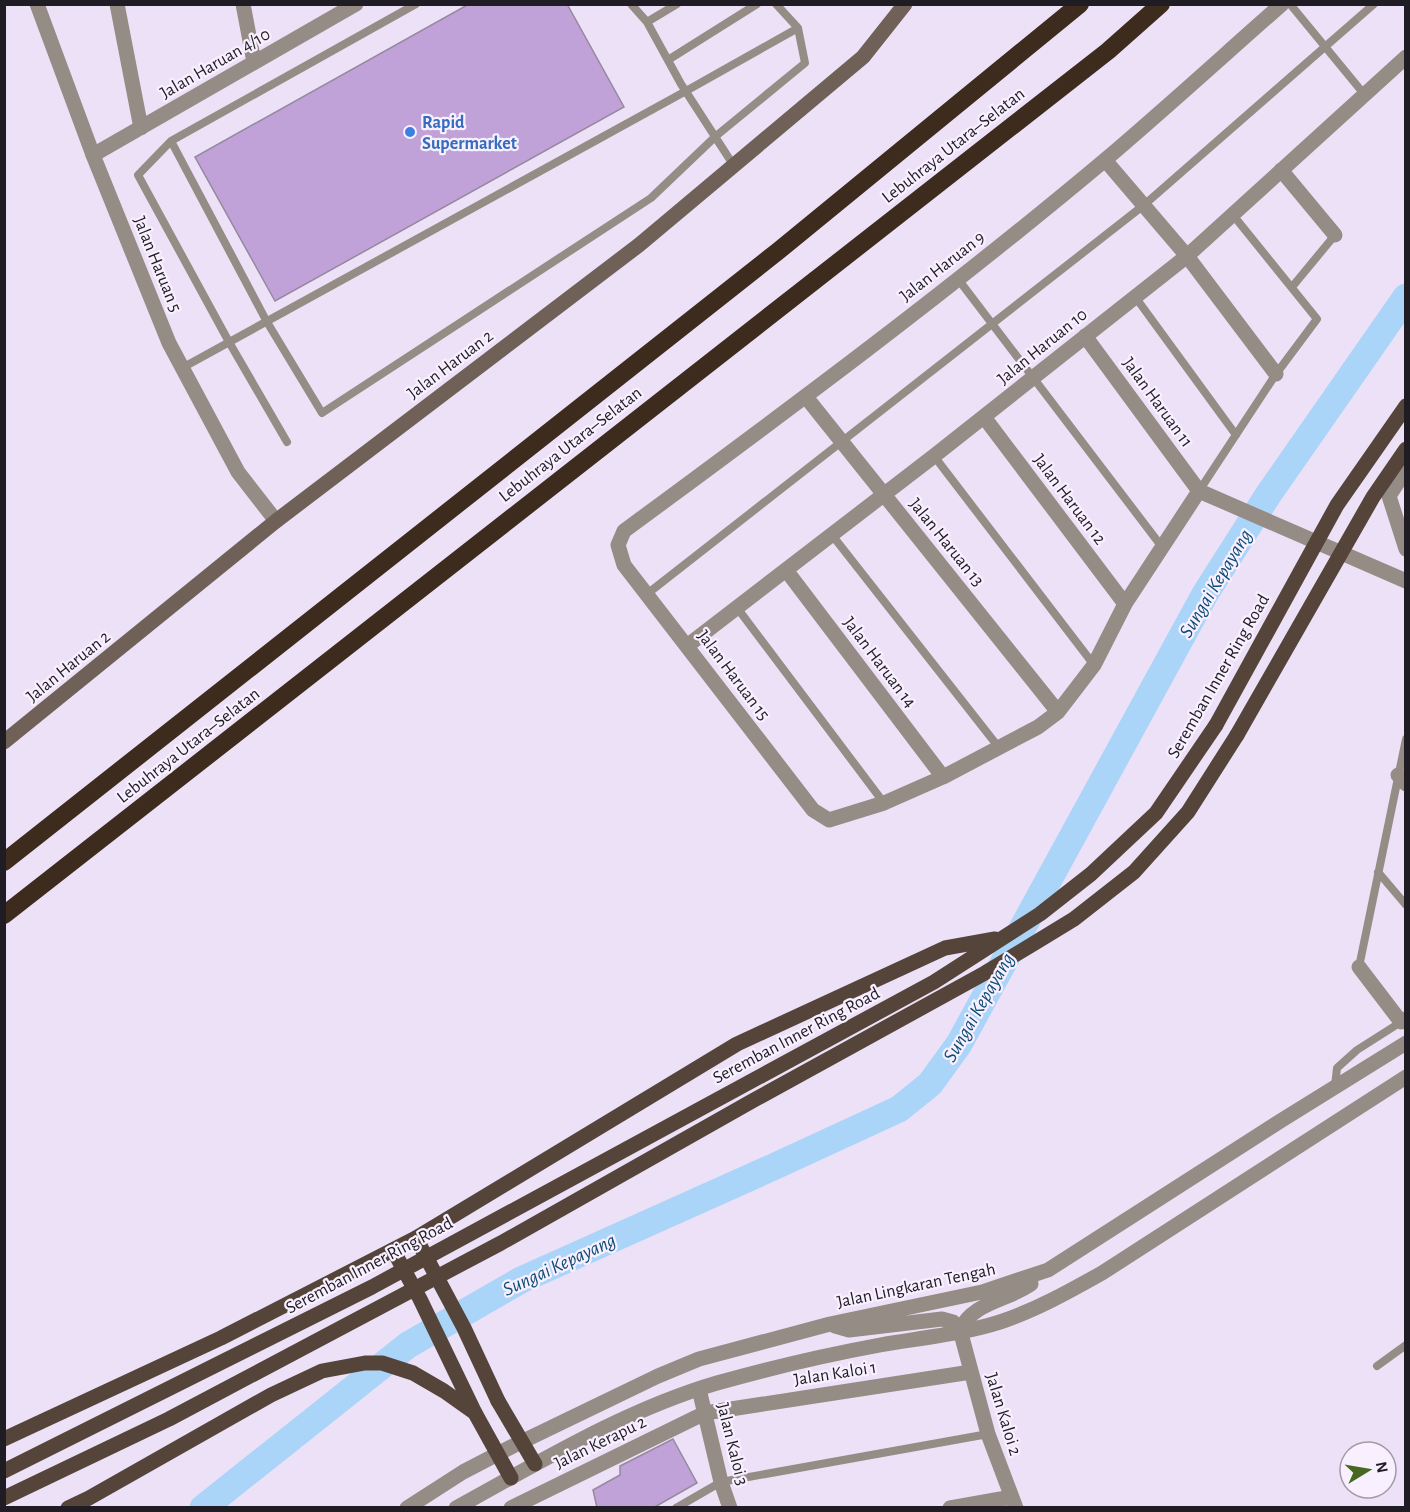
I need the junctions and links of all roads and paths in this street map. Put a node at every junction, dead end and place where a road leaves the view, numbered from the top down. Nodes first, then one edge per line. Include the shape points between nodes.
1 (37, 4) edge
2 (117, 4) edge
3 (243, 4) edge
4 (356, 4) edge
5 (416, 4) edge
6 (631, 4) edge
7 (676, 4) edge
8 (757, 4) edge
9 (776, 4) edge
10 (905, 4) edge
11 (1080, 4) edge
12 (1161, 4) edge
13 (1282, 4) edge
14 (1290, 4) edge
15 (1374, 4) edge
16 (647, 22) junction
17 (798, 28) junction
18 (1326, 46) junction
19 (1406, 57) edge
20 (668, 60) junction
21 (254, 62) junction
22 (686, 91) junction
23 (1364, 94) junction
24 (141, 128) junction
25 (716, 136) junction
26 (171, 141) junction
27 (93, 155) junction
28 (1105, 160) junction
29 (734, 166) junction
30 (1281, 170) junction
31 (1144, 205) junction
32 (1233, 215) junction
33 (1335, 235) joint
34 (1187, 256) junction
35 (958, 279) junction
36 (1292, 287) junction
37 (1136, 298) junction
38 (267, 322) junction
39 (993, 324) junction
40 (1085, 336) junction
41 (229, 342) junction
42 (182, 368) junction
43 (1276, 374) junction
44 (1034, 378) junction
45 (806, 397) junction
46 (1406, 406) edge
47 (984, 417) junction
48 (1236, 435) junction
49 (287, 441) dead end
50 (842, 442) junction
51 (1406, 449) edge
52 (934, 456) junction
53 (1406, 470) edge
54 (1199, 491) junction
55 (884, 494) junction
56 (276, 521) junction
57 (832, 535) junction
58 (618, 546) joint
59 (1162, 547) junction
60 (1406, 549) edge
61 (786, 570) junction
62 (1406, 581) edge
63 (647, 594) junction
64 (1125, 604) junction
65 (738, 609) junction
66 (687, 646) junction
67 (1094, 665) junction
68 (1058, 712) junction
69 (1406, 739) edge
70 (4, 742) edge
71 (1000, 749) junction
72 (943, 777) junction
73 (1402, 780) edge
74 (884, 803) junction
75 (4, 862) edge
76 (1378, 872) junction
77 (1406, 905) edge
78 (4, 915) edge
79 (1005, 937) junction
80 (1359, 968) joint
81 (1403, 1020) edge
82 (1406, 1044) edge
83 (1406, 1077) edge
84 (1335, 1087) junction
85 (416, 1238) junction
86 (393, 1250) junction
87 (1048, 1270) junction
88 (830, 1324) junction
89 (960, 1330) junction
90 (1406, 1345) edge
91 (1377, 1366) dead end
92 (971, 1372) junction
93 (699, 1389) junction
94 (475, 1413) junction
95 (705, 1413) junction
96 (988, 1434) junction
97 (4, 1439) edge
98 (523, 1441) junction
99 (498, 1454) junction
100 (535, 1464) junction
101 (4, 1471) edge
102 (511, 1478) junction
103 (722, 1482) junction
104 (4, 1498) edge
105 (1014, 1502) edge
106 (68, 1508) edge
107 (407, 1508) edge
108 (456, 1508) edge
109 (512, 1508) edge
110 (676, 1508) edge
111 (730, 1508) edge
112 (950, 1508) edge

1 - 27 street, Jalan Haruan 5
2 - 24 street
3 - 21 street
4 - 21 street, Jalan Haruan 4/10
5 - 26 lane
6 - 16 lane
7 - 16 lane
8 - 20 lane
9 - 17 lane
10 - 29 main road, Jalan Haruan 2 via 863,57
11 - 75 highway, Lebuhraya Utara–Selatan via 777,252
12 - 78 highway, Lebuhraya Utara–Selatan via 1098,58
13 - 28 street, Jalan Haruan 9
14 - 18 lane
15 - 18 lane
16 - 20 lane
17 - 22 lane
17 - 25 lane via 806,63
18 - 23 lane
18 - 31 lane
19 - 23 street, Jalan Haruan 10
20 - 22 lane
21 - 24 street, Jalan Haruan 4/10
22 - 25 lane
22 - 38 lane
23 - 30 street, Jalan Haruan 10
24 - 27 street, Jalan Haruan 4/10
25 - 29 lane
25 - 38 lane via 651,198 322,413
26 - 38 lane
26 - 41 lane via 138,175
27 - 42 street, Jalan Haruan 5
28 - 31 street
28 - 35 street, Jalan Haruan 9
29 - 56 main road, Jalan Haruan 2 via 639,245
30 - 32 street, Jalan Haruan 10
30 - 33 street
31 - 34 street
31 - 39 lane
32 - 34 street, Jalan Haruan 10
32 - 36 lane
33 - 36 lane
34 - 37 street, Jalan Haruan 10
34 - 43 street
35 - 39 lane
35 - 45 street, Jalan Haruan 9
36 - 43 lane via 1317,319
37 - 40 street, Jalan Haruan 10
37 - 48 lane
38 - 41 lane
39 - 44 lane
39 - 50 lane
40 - 44 street, Jalan Haruan 10
40 - 54 street, Jalan Haruan 11
41 - 42 lane
41 - 49 lane
42 - 56 street, Jalan Haruan 5 via 238,472
43 - 48 lane
44 - 47 street, Jalan Haruan 10
44 - 59 lane
45 - 50 street, Jalan Haruan 13
45 - 58 street, Jalan Haruan 9 via 624,531
46 - 79 main road, Seremban Inner Ring Road, bridge via 1337,505 1216,725 1156,813 1090,874
47 - 52 street, Jalan Haruan 10
47 - 64 street, Jalan Haruan 12
48 - 54 lane
50 - 55 street, Jalan Haruan 13
50 - 63 lane
51 - 104 main road, Seremban Inner Ring Road, bridge via 1373,497 1237,735 1188,812 1134,872 1074,919 985,973 501,1244 169,1419
52 - 55 street, Jalan Haruan 10
52 - 67 lane
53 - 60 street via 1389,496
54 - 59 street
54 - 62 street
55 - 57 street, Jalan Haruan 10
55 - 68 street, Jalan Haruan 13
56 - 70 main road, Jalan Haruan 2
57 - 61 street, Jalan Haruan 10
57 - 71 lane
58 - 63 street, Jalan Haruan 15 via 624,565
59 - 64 street
61 - 65 street, Jalan Haruan 10
61 - 72 street, Jalan Haruan 14
63 - 66 street, Jalan Haruan 15
64 - 67 street
65 - 66 street, Jalan Haruan 10
65 - 74 lane
66 - 74 street, Jalan Haruan 15 via 813,810 829,820
67 - 68 street
68 - 71 street
69 - 73 lane
71 - 72 street
72 - 74 street
73 - 76 lane
76 - 77 lane
76 - 80 lane
79 - 85 main road via 945,948 737,1044
79 - 101 main road, Seremban Inner Ring Road via 934,982 372,1287
80 - 81 street
81 - 84 lane via 1337,1068
82 - 84 street, Jalan Lingkaran Tengah
83 - 89 street via 1102,1273 1052,1301 1000,1322
84 - 87 street, Jalan Lingkaran Tengah
85 - 86 main road
85 - 98 main road, bridge via 498,1401
86 - 94 main road, bridge
86 - 97 main road via 220,1338
87 - 88 street, Jalan Lingkaran Tengah via 982,1292
87 - 89 street via 1021,1290 969,1316
88 - 89 street via 849,1330 942,1319 953,1322
88 - 98 street, Jalan Lingkaran Tengah via 699,1359
89 - 92 street, Jalan Kaloi 2
89 - 93 street via 847,1351
90 - 91 lane
92 - 95 street, Jalan Kaloi 1
92 - 96 street, Jalan Kaloi 2
93 - 95 street, Jalan Kaloi 3
93 - 100 street via 624,1419
94 - 99 main road
94 - 106 main road via 428,1380 382,1363 322,1371 271,1395
95 - 103 street, Jalan Kaloi 3
95 - 109 street, Jalan Kerapu 2
96 - 103 lane
96 - 105 street, Jalan Kaloi 2
98 - 99 street, Jalan Lingkaran Tengah
98 - 100 main road
99 - 102 main road
99 - 107 street, Jalan Lingkaran Tengah
100 - 102 street
102 - 108 street
103 - 110 lane
103 - 111 street, Jalan Kaloi 3
105 - 112 street

